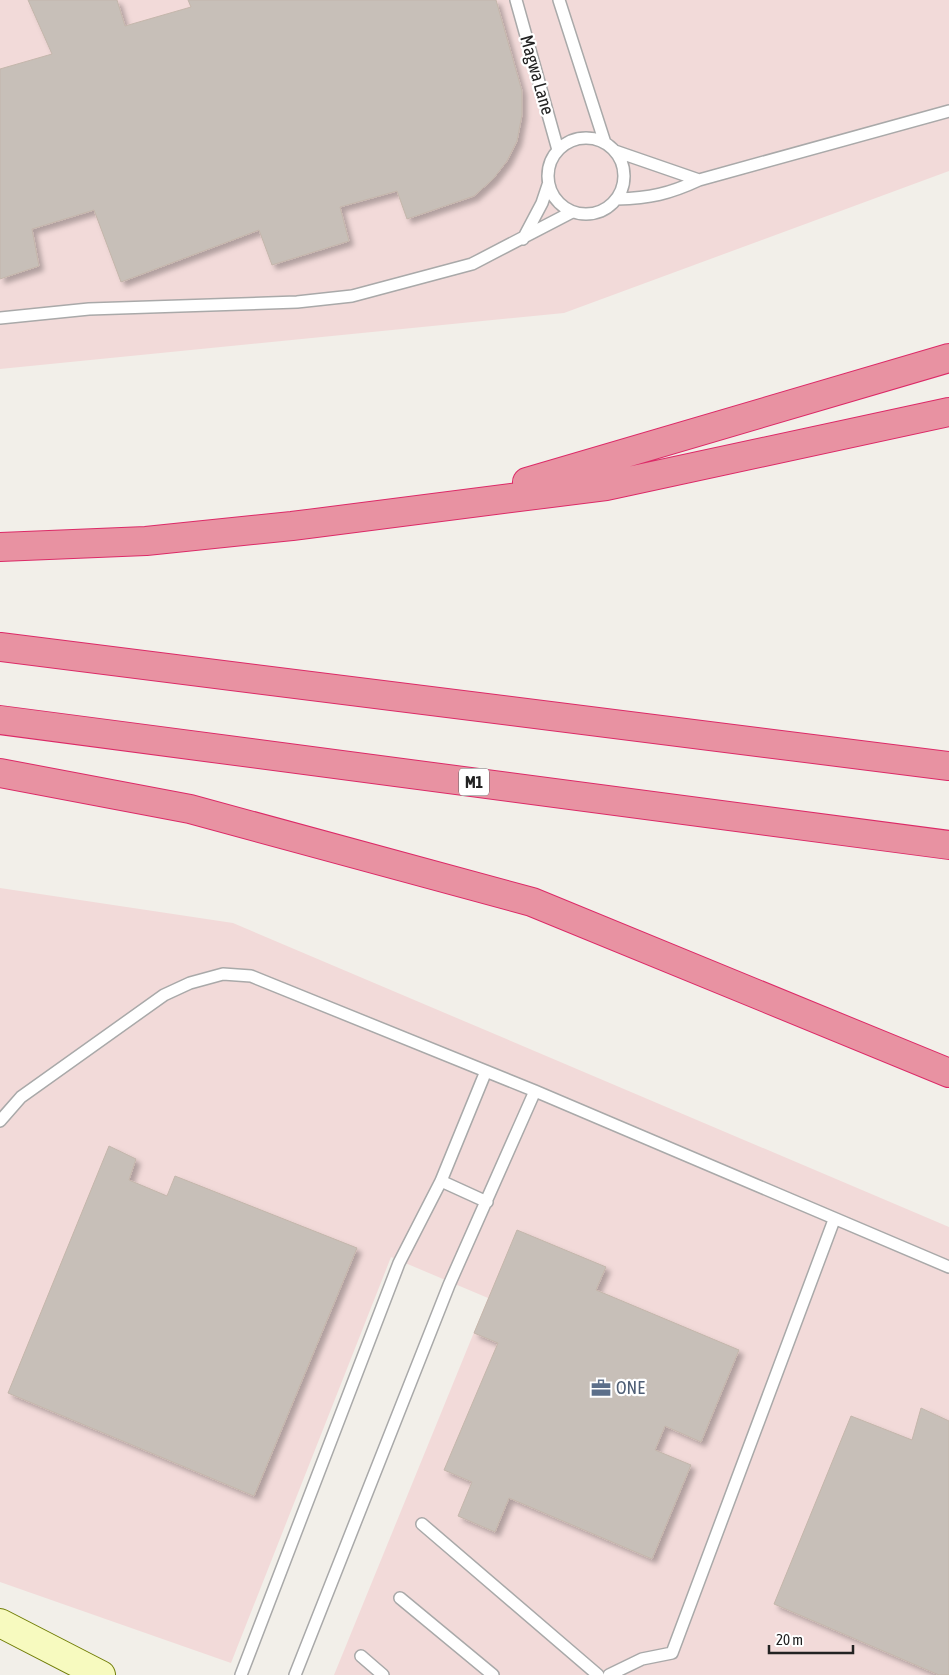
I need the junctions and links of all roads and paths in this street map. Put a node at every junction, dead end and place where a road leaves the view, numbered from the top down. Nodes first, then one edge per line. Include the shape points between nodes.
1 (516, 0) edge
2 (559, 0) edge
3 (949, 111) edge
4 (605, 143) junction
5 (558, 150) junction
6 (615, 151) junction
7 (699, 180) junction
8 (548, 185) junction
9 (617, 198) junction
10 (572, 212) junction
11 (523, 239) junction
12 (0, 318) edge
13 (949, 358) edge
14 (949, 412) edge
15 (446, 506) junction
16 (0, 547) edge
17 (0, 647) edge
18 (0, 720) edge
19 (949, 766) edge
20 (0, 773) edge
21 (949, 845) edge
22 (486, 1071) junction
23 (949, 1072) edge
24 (535, 1091) junction
25 (0, 1121) edge
26 (442, 1181) junction
27 (487, 1202) junction
28 (834, 1220) junction
29 (949, 1267) edge
30 (422, 1524) dead end
31 (400, 1598) dead end
32 (0, 1623) edge
33 (361, 1656) dead end
34 (101, 1675) edge
35 (241, 1675) edge
36 (295, 1675) edge
37 (383, 1675) edge
38 (493, 1675) edge
39 (598, 1675) edge
40 (609, 1675) edge

1 - 5 lane, Magwa Lane
2 - 4 lane
3 - 7 lane
4 - 5 lane via 593,138 580,139 568,142
4 - 6 lane
5 - 8 lane via 551,160
6 - 7 lane
6 - 9 lane via 624,174 623,187
7 - 9 lane via 672,193 648,198
8 - 10 lane via 561,206
8 - 11 lane
9 - 10 lane via 597,213
10 - 11 lane
11 - 12 lane via 472,264 352,296 297,302 89,308
13 - 15 highway
14 - 15 highway via 606,486
15 - 16 highway via 146,541
17 - 19 highway
18 - 21 highway, M1
20 - 23 highway via 190,809 532,902
22 - 24 lane
22 - 25 lane via 251,976 223,974 190,983 164,995 20,1097
22 - 26 lane
24 - 27 lane
24 - 28 lane
26 - 27 lane
26 - 35 lane via 399,1263
27 - 36 lane via 449,1284
28 - 29 lane
28 - 40 lane via 672,1653 642,1659
30 - 39 lane
31 - 38 lane
32 - 34 main road
33 - 37 lane

